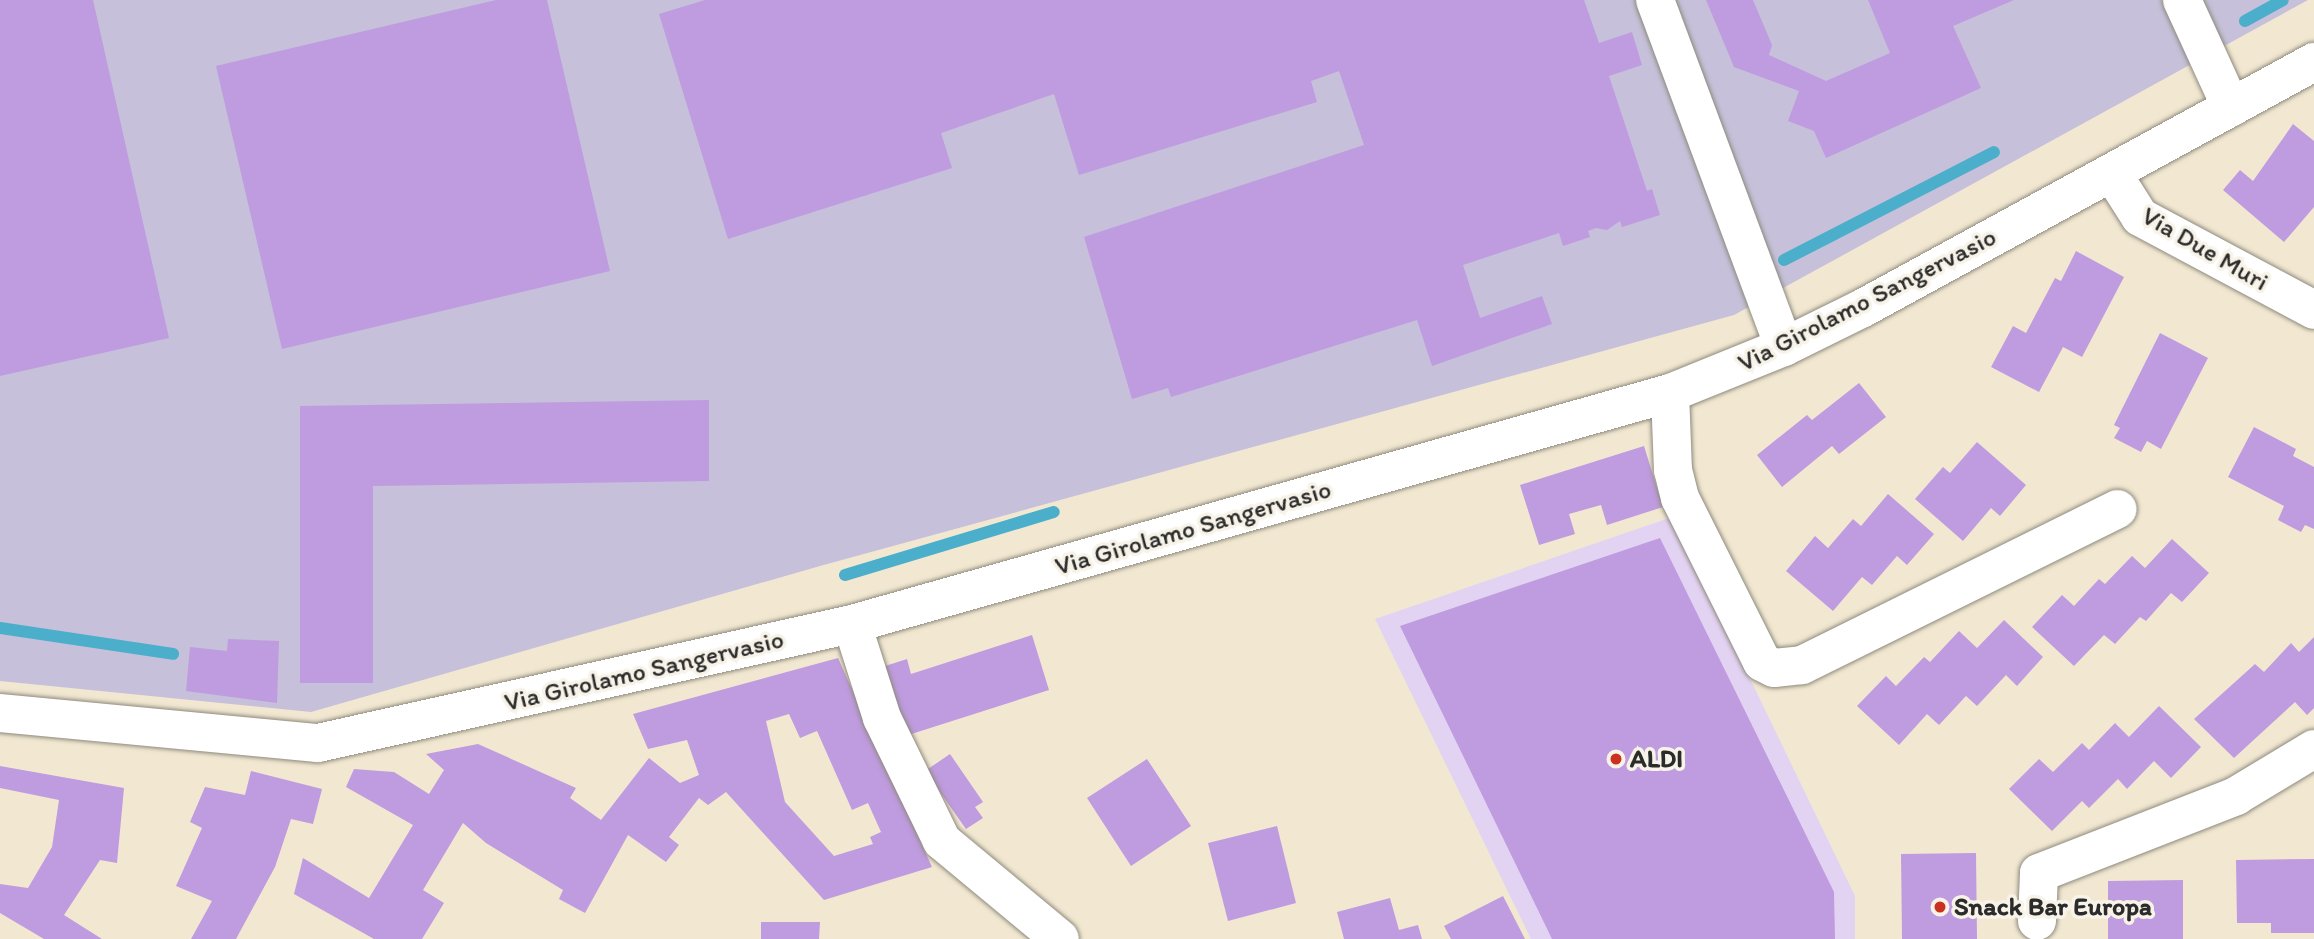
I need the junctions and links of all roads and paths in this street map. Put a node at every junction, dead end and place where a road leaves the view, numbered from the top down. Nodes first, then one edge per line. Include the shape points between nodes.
1 (1655, 0) edge
2 (2182, 0) edge
3 (2314, 62) edge
4 (2231, 107) junction
5 (2112, 173) junction
6 (2314, 310) edge
7 (1784, 347) junction
8 (1670, 393) junction
9 (2118, 509) dead end
10 (852, 624) junction
11 (0, 713) edge
12 (2314, 750) edge
13 (2037, 921) dead end
14 (1045, 933) edge

1 - 7 street
2 - 4 street
3 - 4 street, Via Girolamo Sangervasio
4 - 5 street, Via Girolamo Sangervasio
5 - 6 street, Via Due Muri via 2140,217
5 - 7 street, Via Girolamo Sangervasio
7 - 8 street, Via Girolamo Sangervasio
8 - 9 street via 1673,470 1680,498 1762,662 1774,668 1802,665
8 - 10 street, Via Girolamo Sangervasio
10 - 11 street, Via Girolamo Sangervasio via 318,743
10 - 14 street via 882,718 942,842
12 - 13 street via 2236,796 2039,873

